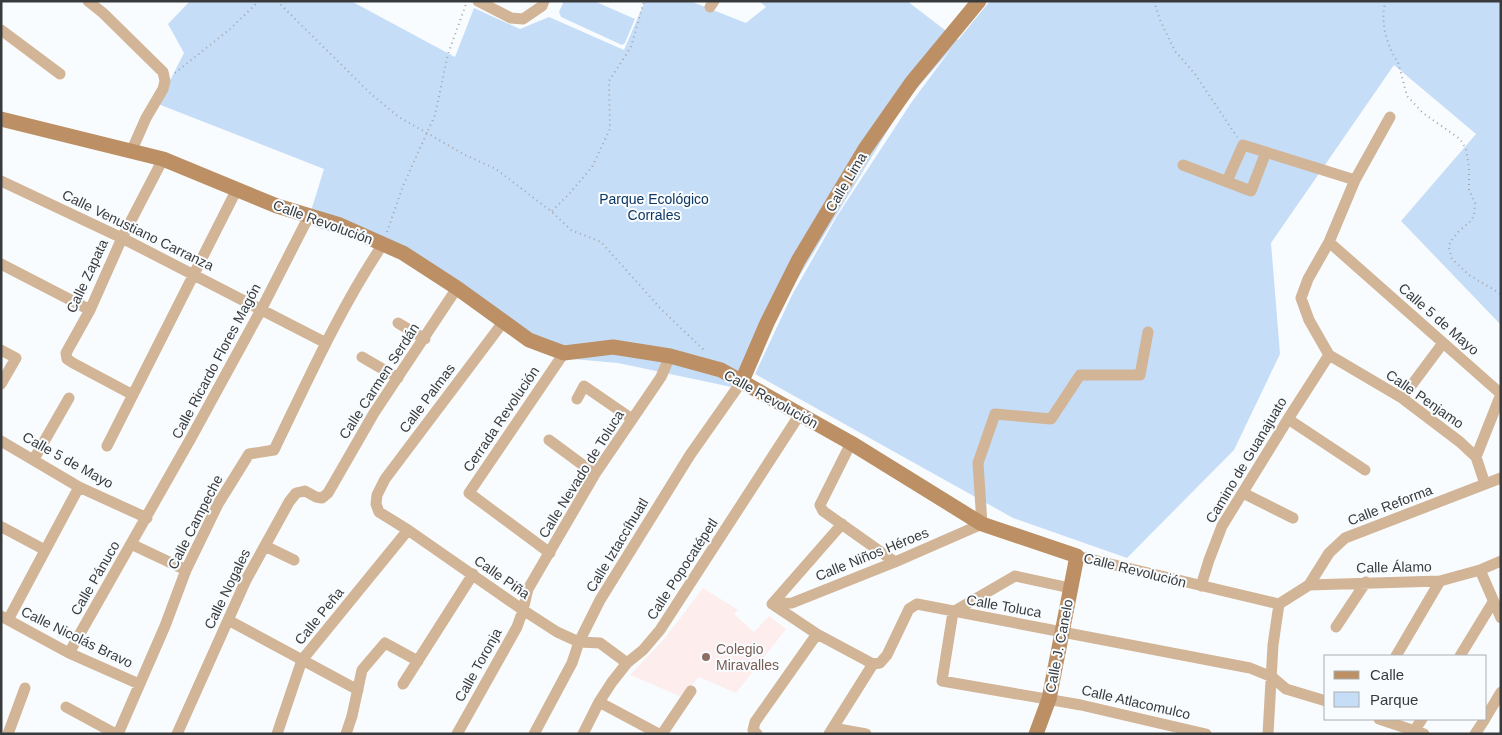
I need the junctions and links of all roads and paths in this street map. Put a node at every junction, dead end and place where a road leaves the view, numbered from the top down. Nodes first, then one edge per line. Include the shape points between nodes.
1 (88, 1) edge
2 (259, 1) edge
3 (277, 1) edge
4 (467, 1) edge
5 (478, 1) edge
6 (544, 1) edge
7 (644, 1) edge
8 (979, 1) edge
9 (1154, 1) edge
10 (1386, 1) edge
11 (1, 30) edge
12 (60, 74) dead end
13 (164, 77) junction
14 (1390, 117) dead end
15 (1, 119) edge
16 (428, 133) junction
17 (1243, 145) junction
18 (131, 152) junction
19 (1266, 152) junction
20 (163, 159) junction
21 (1183, 165) dead end
22 (1355, 180) junction
23 (1, 181) edge
24 (1227, 181) junction
25 (237, 189) junction
26 (552, 212) junction
27 (309, 216) junction
28 (122, 238) junction
29 (1329, 242) junction
30 (383, 244) junction
31 (1, 264) edge
32 (194, 274) junction
33 (457, 288) junction
34 (1501, 294) edge
35 (262, 308) junction
36 (90, 310) junction
37 (504, 321) junction
38 (398, 323) dead end
39 (1148, 332) dead end
40 (424, 339) junction
41 (326, 343) junction
42 (1443, 344) junction
43 (1, 350) edge
44 (564, 353) junction
45 (706, 353) dead end
46 (1329, 355) junction
47 (670, 356) junction
48 (362, 357) dead end
49 (398, 378) junction
50 (742, 381) junction
51 (1, 384) edge
52 (133, 395) junction
53 (69, 398) dead end
54 (1402, 398) junction
55 (577, 399) dead end
56 (800, 414) junction
57 (632, 419) junction
58 (1288, 419) junction
59 (548, 440) dead end
60 (1, 441) edge
61 (851, 443) junction
62 (107, 446) dead end
63 (1476, 457) junction
64 (34, 459) junction
65 (1365, 470) dead end
66 (595, 474) junction
67 (1501, 478) edge
68 (1486, 484) junction
69 (79, 487) junction
70 (328, 493) joint
71 (1243, 493) junction
72 (377, 495) joint
73 (147, 518) junction
74 (1293, 518) dead end
75 (842, 524) junction
76 (982, 524) junction
77 (2, 527) edge
78 (408, 530) junction
79 (131, 544) junction
80 (265, 546) junction
81 (45, 550) junction
82 (550, 553) junction
83 (1077, 556) junction
84 (294, 560) dead end
85 (1501, 561) edge
86 (895, 562) junction
87 (186, 570) junction
88 (1480, 570) junction
89 (472, 574) junction
90 (1440, 581) junction
91 (1366, 582) junction
92 (1310, 585) junction
93 (1201, 586) junction
94 (1070, 588) junction
95 (1493, 602) junction
96 (772, 604) junction
97 (1278, 604) junction
98 (523, 610) junction
99 (953, 612) junction
100 (5, 618) edge
101 (1501, 618) edge
102 (228, 620) junction
103 (1336, 626) dead end
104 (1062, 632) junction
105 (817, 634) junction
106 (579, 642) junction
107 (69, 653) junction
108 (1397, 655) edge
109 (1461, 655) edge
110 (302, 660) junction
111 (418, 661) junction
112 (627, 663) junction
113 (873, 664) junction
114 (1272, 677) junction
115 (139, 684) junction
116 (403, 684) dead end
117 (25, 688) dead end
118 (358, 690) junction
119 (691, 691) dead end
120 (1501, 692) edge
121 (1049, 699) junction
122 (1324, 701) edge
123 (598, 702) junction
124 (66, 708) dead end
125 (1487, 715) edge
126 (1382, 720) edge
127 (1484, 720) edge
128 (831, 731) edge
129 (1419, 732) edge
130 (8, 734) edge
131 (117, 734) edge
132 (177, 734) edge
133 (277, 734) edge
134 (346, 734) edge
135 (458, 734) edge
136 (534, 734) edge
137 (583, 734) edge
138 (661, 734) edge
139 (757, 734) edge
140 (866, 734) edge
141 (1036, 734) edge
142 (1206, 734) edge
143 (1268, 734) edge
144 (1475, 734) edge

1 - 13 street
2 - 13 path via 230,28
3 - 16 path via 372,94 399,117
4 - 16 path via 448,54
5 - 6 street via 511,18 523,19
7 - 26 path via 631,47 609,81 610,129 592,167
8 - 50 street, Calle Lima via 912,82 865,149 798,261
9 - 17 path via 1175,51 1195,74
10 - 34 path via 1382,16 1384,28 1407,96 1422,113 1460,139 1466,149 1474,215 1450,242 1450,253 1469,275
11 - 12 street
13 - 18 street via 163,89
14 - 22 street
15 - 18 street, Calle Revolución
16 - 26 path via 496,169
16 - 30 path via 403,186
17 - 19 street
17 - 24 street
18 - 20 street, Calle Revolución
19 - 22 street
19 - 24 street via 1251,191
20 - 25 street, Calle Revolución
20 - 28 street, Calle Zapata
21 - 24 street
22 - 29 street
23 - 28 street, Calle Venustiano Carranza
25 - 27 street, Calle Revolución
25 - 32 street
26 - 45 path via 571,230 600,242
27 - 30 street, Calle Revolución via 340,225
27 - 35 street, Calle Ricardo Flores Magón
28 - 32 street, Calle Venustiano Carranza
28 - 36 street, Calle Zapata
29 - 42 street, Calle 5 de Mayo
29 - 46 street via 1301,298 1309,320
30 - 33 street, Calle Revolución
30 - 41 street, Calle Campeche
31 - 36 street
32 - 35 street, Calle Venustiano Carranza
32 - 52 street
33 - 37 street, Calle Revolución
33 - 40 street, Calle Carmen Serdán
35 - 41 street, Calle Venustiano Carranza
35 - 73 street, Calle Ricardo Flores Magón
36 - 52 street, Calle Zapata via 66,353 68,359
37 - 44 street, Calle Revolución via 530,340
37 - 72 street, Calle Palmas via 385,479
38 - 40 street
39 - 76 street via 1140,375 1080,375 1051,419 995,414 978,463
40 - 49 street, Calle Carmen Serdán
41 - 87 street, Calle Campeche via 274,450 249,454 218,504
42 - 54 street
42 - 63 street, Calle 5 de Mayo via 1501,394
43 - 51 street via 16,358
44 - 47 street, Calle Revolución via 613,347
44 - 82 street, Cerrada Revolución via 469,493
46 - 54 street, Calle Penjamo
46 - 58 street, Camino de Guanajuato
47 - 50 street, Calle Revolución via 721,370
47 - 57 street, Calle Nevado de Toluca via 661,377
48 - 49 street
49 - 70 street, Calle Carmen Serdán
50 - 56 street, Calle Revolución
50 - 106 street, Calle Iztaccíhuatl via 690,455 600,600
52 - 62 street
53 - 64 street
54 - 63 street, Calle Penjamo
55 - 57 street via 584,386
56 - 61 street, Calle Revolución
56 - 112 street, Calle Popocatépetl via 660,630
57 - 66 street, Calle Nevado de Toluca
58 - 65 street
58 - 71 street, Camino de Guanajuato
59 - 66 street
60 - 64 street, Calle 5 de Mayo
61 - 75 street via 820,505 823,511
61 - 76 street, Calle Revolución
63 - 68 street, Calle Penjamo
64 - 69 street, Calle 5 de Mayo
66 - 82 street, Calle Nevado de Toluca
67 - 68 street, Calle Reforma
68 - 92 street, Calle Reforma via 1345,538 1329,553
69 - 73 street, Calle 5 de Mayo
69 - 81 street
70 - 80 street, Calle Nogales via 322,498 305,491 296,493
71 - 74 street
71 - 93 street, Camino de Guanajuato via 1222,526
72 - 78 street, Calle Piña via 379,512
73 - 79 street, Calle Pánuco
75 - 86 street
75 - 96 street
76 - 83 street, Calle Revolución
76 - 86 street, Calle Niños Héroes
77 - 81 street
78 - 89 street, Calle Piña
78 - 110 street, Calle Peña
79 - 87 street
79 - 107 street, Calle Pánuco
80 - 84 street
80 - 102 street, Calle Nogales
81 - 100 street
82 - 98 street, Calle Nevado de Toluca via 528,589
83 - 93 street, Calle Revolución
83 - 94 street, Calle J. Canelo
85 - 88 street
86 - 96 street, Calle Niños Héroes via 792,603
87 - 115 street, Calle Campeche
88 - 90 street, Calle Álamo
88 - 95 street
89 - 98 street, Calle Piña
89 - 111 street
90 - 91 street, Calle Álamo
90 - 108 street
91 - 92 street, Calle Álamo
91 - 103 street
92 - 97 street, Calle Álamo
93 - 97 street, Calle Revolución
94 - 99 street via 1015,576
94 - 104 street, Calle J. Canelo
95 - 101 street
95 - 109 street
96 - 105 street
97 - 114 street
98 - 106 street, Calle Piña
98 - 135 street, Calle Toronja via 517,627
99 - 104 street, Calle Toluca
99 - 113 street, Calle Toluca via 918,604 908,608 887,655 880,663
99 - 121 street, Calle Atlacomulco via 942,681
100 - 107 street, Calle Nicolás Bravo
102 - 110 street
102 - 132 street, Calle Nogales
104 - 114 street, Calle Toluca via 1250,668
104 - 121 street, Calle J. Canelo
105 - 113 street
105 - 139 street via 755,722 753,730
106 - 112 street, Calle Piña via 600,643
106 - 136 street, Calle Iztaccíhuatl via 572,663
107 - 115 street, Calle Nicolás Bravo
110 - 118 street
110 - 133 street, Calle Peña
111 - 116 street
111 - 118 street via 384,643 362,670
112 - 123 street, Calle Popocatépetl
113 - 128 street, Calle Toluca
114 - 122 street via 1286,689
114 - 143 street
115 - 131 street, Calle Campeche
117 - 130 street
118 - 134 street
119 - 138 street
120 - 125 street
121 - 141 street, Calle J. Canelo
121 - 142 street, Calle Atlacomulco
123 - 137 street, Calle Popocatépetl
123 - 138 street
124 - 131 street
126 - 129 street
127 - 144 street
128 - 140 street

